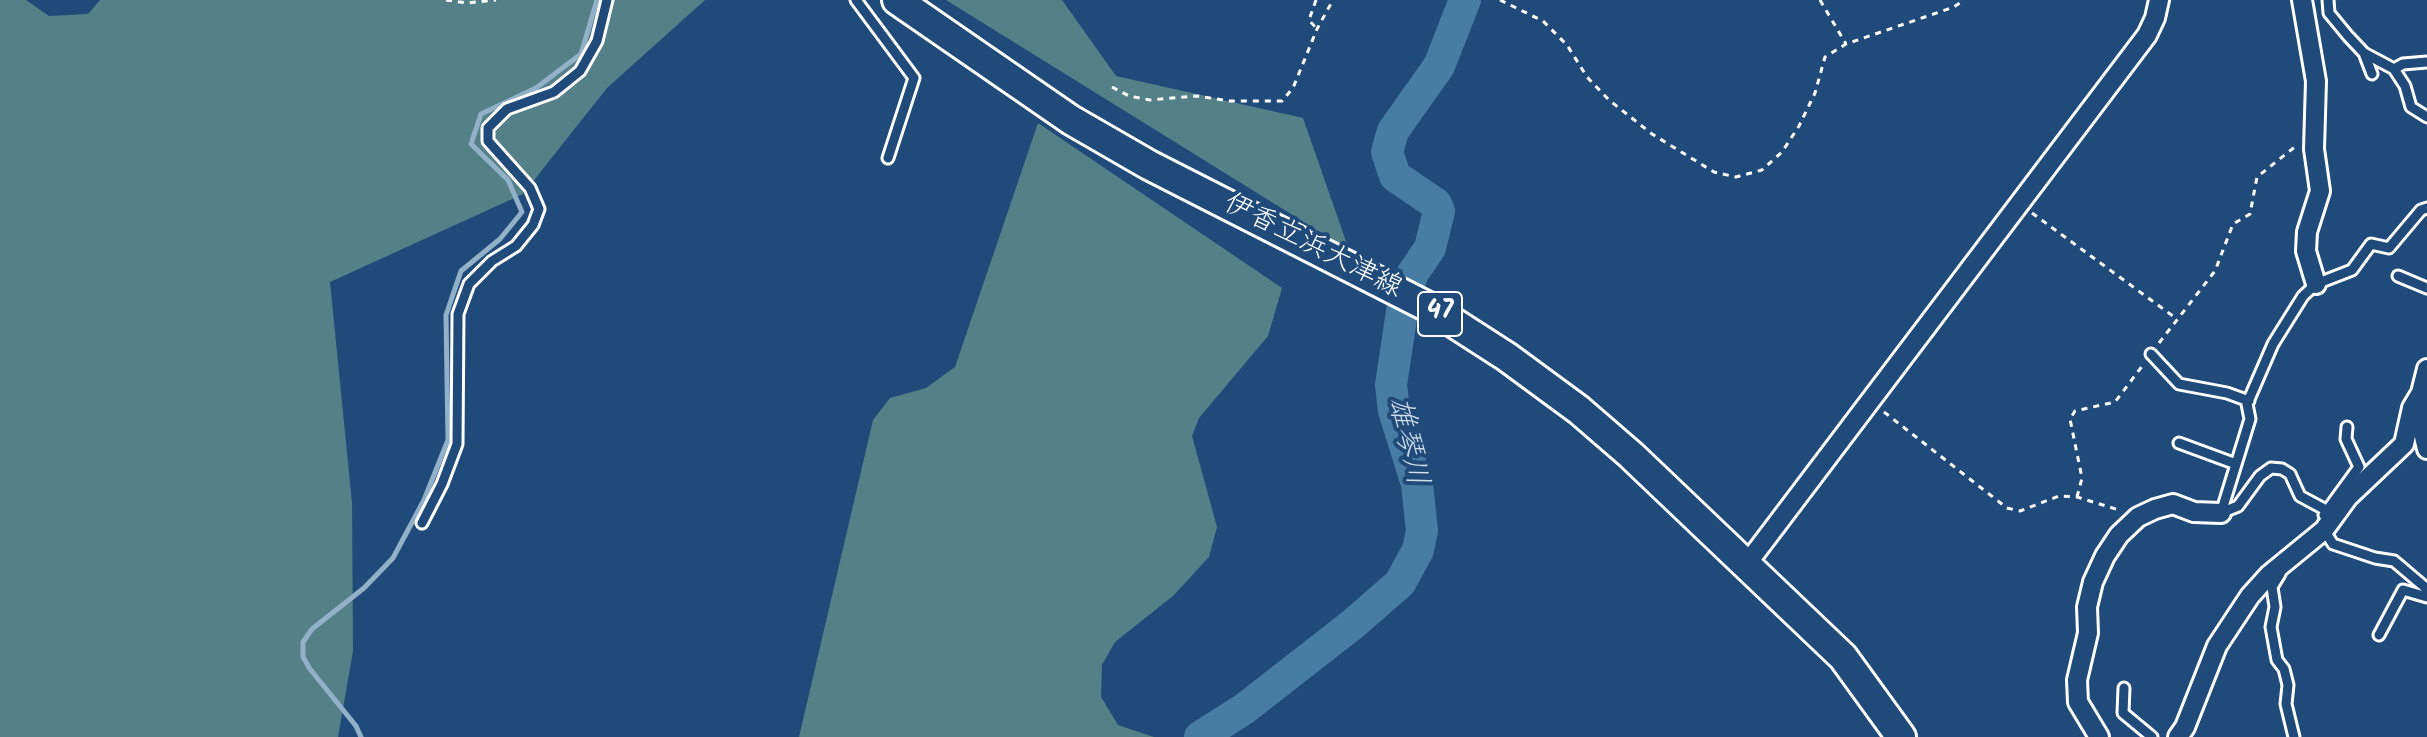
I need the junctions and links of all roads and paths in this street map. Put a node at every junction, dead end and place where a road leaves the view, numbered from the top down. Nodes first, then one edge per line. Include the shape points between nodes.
1 (446, 0) edge
2 (496, 0) edge
3 (607, 0) edge
4 (856, 0) edge
5 (897, 0) edge
6 (1316, 0) edge
7 (1333, 0) edge
8 (1500, 0) edge
9 (1820, 0) edge
10 (1964, 0) edge
11 (2159, 0) edge
12 (2302, 0) edge
13 (2328, 0) edge
14 (1317, 29) junction
15 (1846, 44) junction
16 (2364, 53) junction
17 (2427, 62) edge
18 (2394, 69) junction
19 (2372, 74) dead end
20 (1112, 87) dead end
21 (2427, 117) edge
22 (2314, 141) junction
23 (888, 158) dead end
24 (2019, 204) junction
25 (2427, 208) edge
26 (2398, 276) dead end
27 (2316, 284) junction
28 (2427, 288) edge
29 (2177, 319) junction
30 (2151, 354) junction
31 (2427, 369) edge
32 (2421, 393) junction
33 (1870, 401) junction
34 (2249, 401) junction
35 (2347, 427) dead end
36 (2179, 443) dead end
37 (2427, 449) edge
38 (2236, 464) junction
39 (2077, 497) junction
40 (2326, 510) junction
41 (2146, 513) junction
42 (2221, 513) junction
43 (422, 523) dead end
44 (2318, 535) junction
45 (2291, 557) junction
46 (1746, 565) junction
47 (2427, 589) edge
48 (2427, 597) edge
49 (2379, 635) dead end
50 (2124, 688) dead end
51 (1901, 737) edge
52 (2099, 737) edge
53 (2152, 737) edge
54 (2178, 737) edge
55 (2294, 737) edge

1 - 2 path
3 - 43 lane via 597,41 580,71 554,92 507,109 488,128 488,141 530,188 539,209 516,246 469,284 458,314 457,444
4 - 23 lane via 914,78
5 - 46 main road, 伊香立浜大津線 / 47 via 1071,120 1434,310 1507,357 1579,410
6 - 14 path via 1309,20
7 - 14 path
8 - 15 path via 1543,21 1609,100 1652,134 1714,172 1736,177 1762,170 1782,152 1815,93 1825,57
9 - 15 path
10 - 15 path
11 - 24 street via 2147,35
12 - 22 street via 2316,81
13 - 16 lane via 2329,13
14 - 20 path via 1293,88 1282,101 1197,96 1150,100
16 - 18 lane
16 - 19 lane
17 - 18 lane
18 - 21 lane via 2411,107
22 - 27 street via 2320,191 2306,251
22 - 29 path via 2297,145 2257,177 2250,214 2233,224 2215,271
24 - 29 path
24 - 33 street
25 - 27 lane via 2389,248 2371,244 2352,270
26 - 28 lane
27 - 34 lane via 2273,344
29 - 30 path
30 - 34 lane via 2179,384
30 - 39 path via 2115,402 2075,411 2070,419 2082,478
31 - 32 street
32 - 37 street
32 - 44 street via 2404,444 2348,497
33 - 39 path via 2007,508 2020,511 2059,496
33 - 46 street
34 - 38 lane via 2250,419
35 - 40 lane via 2346,439 2359,467
36 - 38 lane
38 - 42 lane
39 - 41 path
40 - 42 lane via 2300,496 2290,474 2271,468 2238,506
40 - 44 lane
41 - 42 street via 2173,504
41 - 52 street via 2119,535 2105,556 2087,607 2078,702
44 - 45 street
44 - 47 lane via 2355,552 2394,561
45 - 54 street via 2250,596 2217,646
45 - 55 lane via 2272,587 2271,627 2288,685 2286,704
46 - 51 main road, 伊香立浜大津線 / 47 via 1843,657
48 - 49 lane via 2403,590
50 - 53 lane via 2123,713

